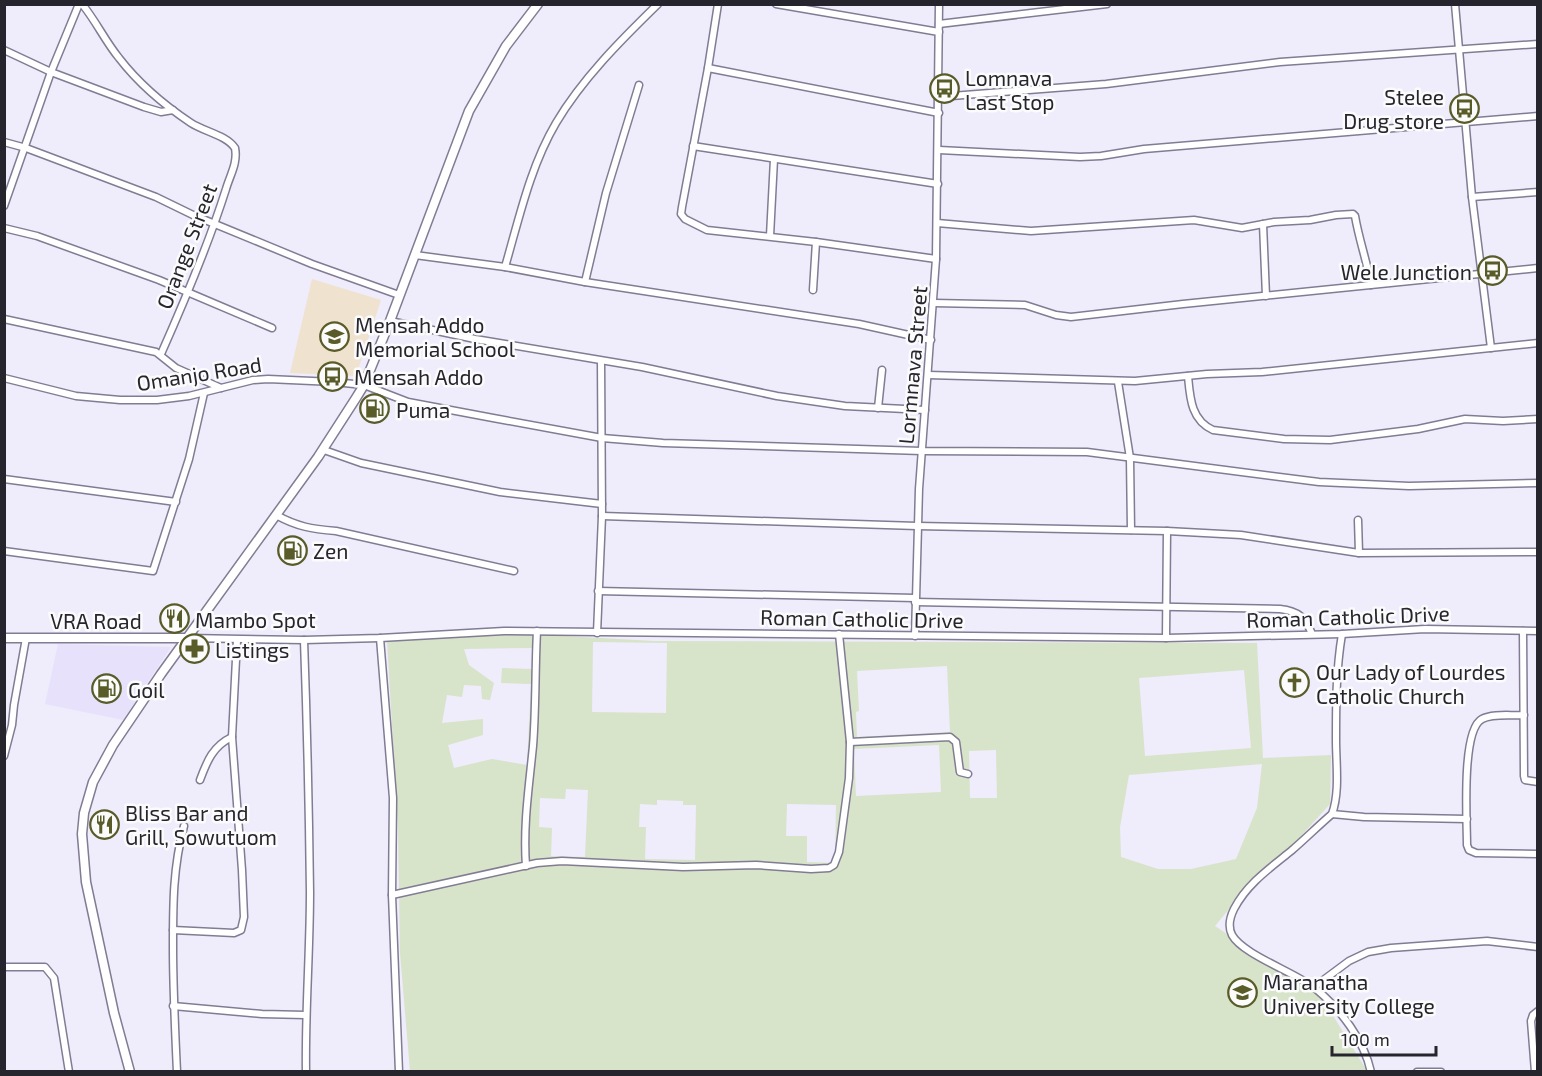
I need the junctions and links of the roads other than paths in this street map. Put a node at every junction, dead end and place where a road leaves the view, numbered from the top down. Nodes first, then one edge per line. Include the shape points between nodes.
1 (80, 4) edge
2 (538, 4) edge
3 (658, 4) edge
4 (718, 4) edge
5 (776, 4) edge
6 (939, 4) edge
7 (1107, 4) edge
8 (1455, 4) edge
9 (939, 28) junction
10 (1538, 44) edge
11 (1459, 49) junction
12 (4, 50) edge
13 (708, 68) junction
14 (51, 72) junction
15 (639, 85) dead end
16 (939, 97) junction
17 (173, 110) junction
18 (939, 113) junction
19 (1538, 116) edge
20 (1464, 122) junction
21 (4, 142) edge
22 (693, 146) junction
23 (26, 147) junction
24 (939, 150) junction
25 (774, 159) junction
26 (938, 184) junction
27 (1538, 192) edge
28 (1472, 197) junction
29 (4, 206) edge
30 (215, 223) junction
31 (937, 223) junction
32 (1263, 224) junction
33 (4, 228) edge
34 (770, 236) junction
35 (816, 242) junction
36 (415, 255) junction
37 (936, 259) junction
38 (505, 267) junction
39 (1538, 268) edge
40 (1481, 274) junction
41 (585, 282) junction
42 (1371, 285) junction
43 (813, 291) dead end
44 (188, 293) junction
45 (399, 295) junction
46 (1266, 296) junction
47 (934, 303) junction
48 (4, 319) edge
49 (390, 321) junction
50 (272, 328) dead end
51 (931, 340) junction
52 (1538, 343) edge
53 (1491, 348) junction
54 (161, 354) junction
55 (601, 361) junction
56 (882, 370) dead end
57 (928, 375) junction
58 (1188, 376) junction
59 (4, 378) edge
60 (1118, 382) junction
61 (364, 385) junction
62 (221, 388) junction
63 (204, 393) junction
64 (878, 408) junction
65 (925, 410) junction
66 (1538, 418) edge
67 (602, 438) junction
68 (324, 450) junction
69 (922, 451) junction
70 (1130, 458) junction
71 (4, 480) edge
72 (1538, 483) edge
73 (176, 502) junction
74 (602, 504) junction
75 (276, 515) junction
76 (602, 516) junction
77 (1358, 520) dead end
78 (917, 526) junction
79 (1131, 530) junction
80 (1167, 531) junction
81 (4, 551) edge
82 (1538, 552) edge
83 (1359, 553) junction
84 (514, 571) dead end
85 (598, 591) junction
86 (915, 600) junction
87 (1167, 608) junction
88 (537, 631) junction
89 (1523, 631) junction
90 (1538, 631) edge
91 (597, 633) junction
92 (839, 634) junction
93 (1312, 634) junction
94 (1342, 634) junction
95 (915, 636) junction
96 (4, 638) edge
97 (26, 638) junction
98 (187, 638) junction
99 (380, 638) junction
100 (1166, 638) junction
101 (237, 640) junction
102 (304, 640) junction
103 (1524, 715) junction
104 (232, 737) junction
105 (850, 742) junction
106 (4, 756) edge
107 (968, 774) dead end
108 (200, 780) dead end
109 (1538, 782) edge
110 (1332, 814) junction
111 (1467, 819) junction
112 (184, 826) dead end
113 (1538, 854) edge
114 (526, 866) junction
115 (392, 895) junction
116 (173, 930) junction
117 (1538, 947) edge
118 (4, 967) edge
119 (1314, 987) junction
120 (173, 1006) junction
121 (1538, 1011) edge
122 (305, 1014) junction
123 (69, 1071) edge
124 (130, 1071) edge
125 (177, 1071) edge
126 (306, 1071) edge
127 (399, 1071) edge
128 (1371, 1071) edge
129 (1417, 1071) edge
130 (1441, 1071) edge
131 (1535, 1071) edge

1 - 14 street
1 - 17 street via 118,57
2 - 36 main road via 478,92
3 - 38 street via 602,63 556,123 533,173
4 - 13 street
5 - 9 street
6 - 9 street, Lormnava Street
7 - 9 street
8 - 11 street
9 - 16 street, Lormnava Street
10 - 11 street
11 - 16 street via 1261,64 1106,84
11 - 20 street
12 - 14 street
13 - 18 street
13 - 22 street
14 - 17 street via 155,111
14 - 23 street
15 - 41 street via 606,194
16 - 18 street, Lormnava Street
17 - 30 street, Orange Street via 235,148 233,169
18 - 24 street, Lormnava Street
19 - 20 street
20 - 24 street via 1144,148 1091,157
20 - 28 street
21 - 23 street
22 - 25 street
22 - 34 street via 681,214 685,219 707,230
23 - 29 street
23 - 30 street
24 - 26 street, Lormnava Street
25 - 26 street
25 - 34 street
26 - 31 street, Lormnava Street
27 - 28 street
28 - 40 street
30 - 44 street, Orange Street
30 - 45 street
31 - 32 street via 1031,231 1194,220 1233,228
31 - 37 street, Lormnava Street
32 - 42 street via 1354,215
32 - 46 street
33 - 44 street via 37,236
34 - 35 street
35 - 37 street
35 - 43 street
36 - 38 street
36 - 45 main road
37 - 47 street, Lormnava Street
38 - 41 street
39 - 40 street
40 - 42 street
40 - 53 street
41 - 51 street via 859,324
42 - 46 street
44 - 50 street
44 - 54 street, Orange Street
45 - 49 main road
46 - 47 street via 1071,317 1025,305
47 - 51 street, Lormnava Street
48 - 54 street
49 - 55 street
49 - 61 main road
51 - 57 street, Lormnava Street
52 - 53 street
53 - 58 street
54 - 62 street via 176,368
55 - 64 street via 777,396
55 - 67 street
56 - 64 street
57 - 60 street
57 - 65 street, Lormnava Street
58 - 60 street
58 - 66 street via 1191,407 1213,430 1284,439 1342,439 1465,419
59 - 63 street, Omanjo Road via 101,399 157,400
60 - 70 street
61 - 62 street, Omanjo Road via 277,378
61 - 67 street, Omanjo Road via 408,402
61 - 68 main road
62 - 63 street, Omanjo Road
63 - 73 street
64 - 65 street
65 - 69 street, Lormnava Street
67 - 69 street, Omanjo Road
67 - 74 street
68 - 74 street via 361,463 500,492
68 - 75 main road
69 - 70 street, Omanjo Road via 1087,453
69 - 78 street, Lormnava Street
70 - 72 street, Omanjo Road via 1319,482 1409,486
70 - 79 street
71 - 73 street
73 - 81 street via 152,571
74 - 76 street
75 - 84 street via 307,528
75 - 98 main road
76 - 78 street
76 - 85 street
77 - 83 street
78 - 79 street
78 - 86 street, Lormnava Street
79 - 80 street
80 - 83 street via 1241,536
80 - 87 street
82 - 83 street
85 - 86 street
85 - 91 street
86 - 87 street
86 - 95 street, Lormnava Street
87 - 93 street via 1294,611 1305,620
87 - 100 street
88 - 91 street, Roman Catholic Drive
88 - 99 street, Roman Catholic Drive
88 - 114 street via 533,746 526,800
89 - 90 street, Roman Catholic Drive
89 - 94 street, Roman Catholic Drive via 1425,629
89 - 103 street
91 - 92 street, Roman Catholic Drive
92 - 95 street, Roman Catholic Drive
92 - 105 street
93 - 94 street, Roman Catholic Drive
93 - 100 street, Roman Catholic Drive
94 - 110 street via 1336,679 1336,787
95 - 100 street, Roman Catholic Drive
96 - 97 main road, VRA Road
97 - 98 main road, VRA Road
97 - 106 street
98 - 101 street, Roman Catholic Drive
98 - 124 main road via 98,770 84,813 82,834 89,902
99 - 102 street, Roman Catholic Drive
99 - 115 street via 393,798
101 - 102 street, Roman Catholic Drive
101 - 104 street
102 - 122 street via 310,894
103 - 109 street via 1525,780
103 - 111 street via 1484,718 1476,726 1468,752
104 - 108 street via 211,754
104 - 116 street via 242,870 241,930
105 - 107 street via 950,737 956,742 960,772
105 - 114 street via 839,852 829,868 562,861
110 - 111 street
110 - 119 street via 1256,880 1235,907 1230,922 1237,942
111 - 113 street via 1469,850
112 - 116 street via 174,876
114 - 115 street
115 - 127 street
116 - 120 street
117 - 119 street via 1487,941 1368,952 1349,960
118 - 123 street via 45,967 54,978
119 - 128 street via 1344,1018 1361,1044
120 - 122 street
120 - 125 street
121 - 131 street via 1531,1021
122 - 126 street
129 - 130 street

